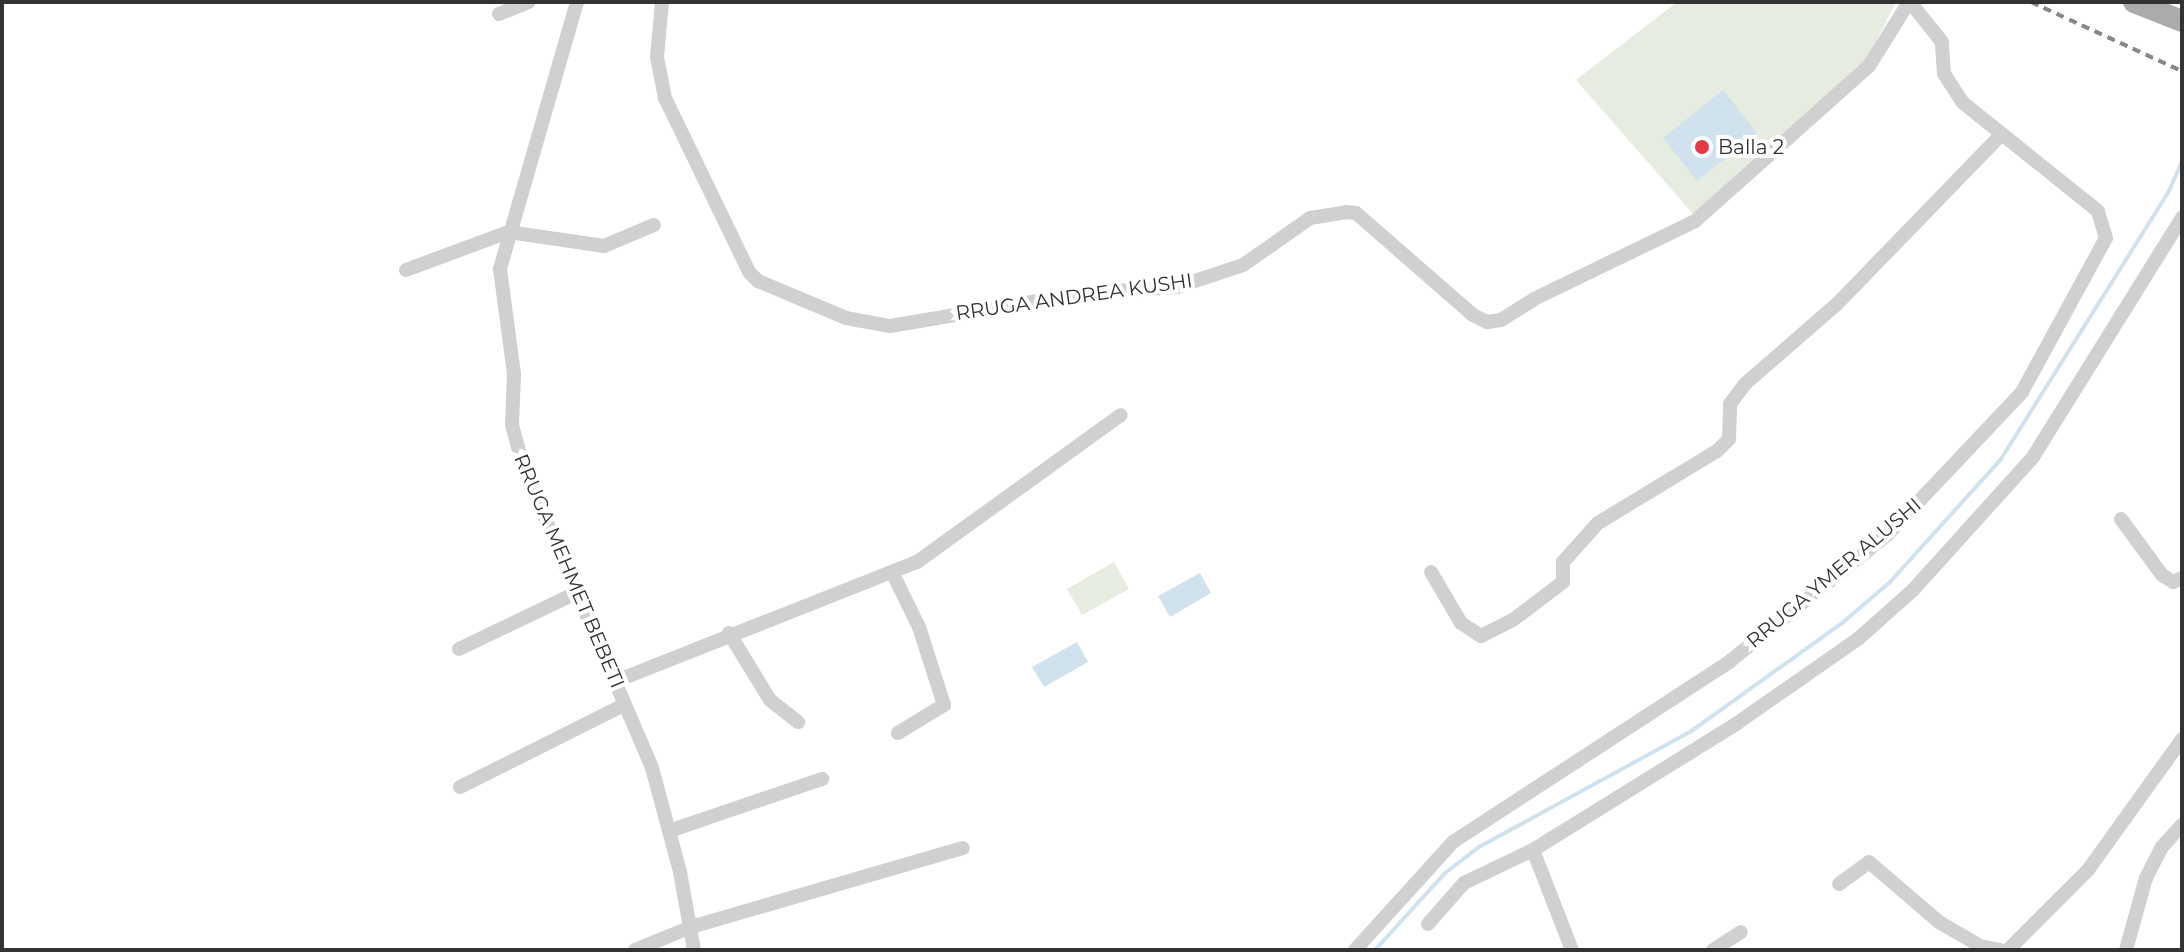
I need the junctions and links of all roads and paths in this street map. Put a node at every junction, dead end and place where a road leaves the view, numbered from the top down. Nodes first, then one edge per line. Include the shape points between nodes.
1 (529, 2) edge
2 (577, 2) edge
3 (662, 2) edge
4 (1910, 2) edge
5 (2134, 2) edge
6 (499, 14) dead end
7 (2182, 21) edge
8 (2002, 134) junction
9 (2182, 218) edge
10 (654, 225) dead end
11 (508, 232) junction
12 (406, 270) dead end
13 (1121, 415) dead end
14 (2121, 519) dead end
15 (892, 572) junction
16 (1431, 572) dead end
17 (2182, 578) edge
18 (576, 593) junction
19 (729, 633) junction
20 (459, 649) dead end
21 (616, 681) junction
22 (624, 705) junction
23 (798, 722) dead end
24 (898, 733) dead end
25 (2182, 739) edge
26 (822, 779) dead end
27 (460, 787) dead end
28 (2182, 825) edge
29 (669, 831) junction
30 (963, 848) dead end
31 (1533, 850) junction
32 (1839, 884) dead end
33 (1428, 924) dead end
34 (691, 927) junction
35 (1741, 932) dead end
36 (635, 950) edge
37 (694, 950) edge
38 (1355, 950) edge
39 (1572, 950) edge
40 (1713, 950) edge
41 (2001, 950) edge
42 (2008, 950) edge
43 (2126, 950) edge

1 - 6 street
2 - 11 street, RRUGA MEHMET BEBETI
3 - 4 street, RRUGA ANDREA KUSHI via 657,57 665,98 749,272 758,281 846,318 890,326 1085,293 1177,287 1243,265 1310,218 1346,212 1356,213 1473,315 1487,322 1501,320 1695,221 1869,66
4 - 8 street, RRUGA YMER ALUSHI via 1942,42 1944,74 1963,103
5 - 7 main road
8 - 16 street via 1837,304 1746,383 1730,404 1729,439 1598,523 1563,562 1563,582 1513,620 1481,636 1461,623
8 - 38 street, RRUGA YMER ALUSHI via 2098,211 2106,238 2022,392 1887,535 1729,662 1453,842
9 - 31 street via 2033,457 1913,590 1858,639 1780,695
10 - 11 street via 604,246
11 - 12 street
11 - 18 street, RRUGA MEHMET BEBETI via 499,294 514,374 514,440
13 - 15 street via 938,551
14 - 17 street via 2162,575 2173,582
15 - 19 street
15 - 24 street via 919,627 944,705
18 - 20 street
18 - 21 street, RRUGA MEHMET BEBETI
19 - 21 street
19 - 23 street via 770,700
21 - 22 street, RRUGA MEHMET BEBETI
22 - 27 street
22 - 29 street, RRUGA MEHMET BEBETI via 652,768
25 - 42 street via 2088,870
26 - 29 street
28 - 43 street via 2162,847 2146,878
29 - 34 street, RRUGA MEHMET BEBETI
30 - 34 street
31 - 33 street via 1464,883
31 - 39 street
32 - 41 street via 1869,862 1939,922 1980,946
34 - 36 street
34 - 37 street, RRUGA MEHMET BEBETI
35 - 40 street

